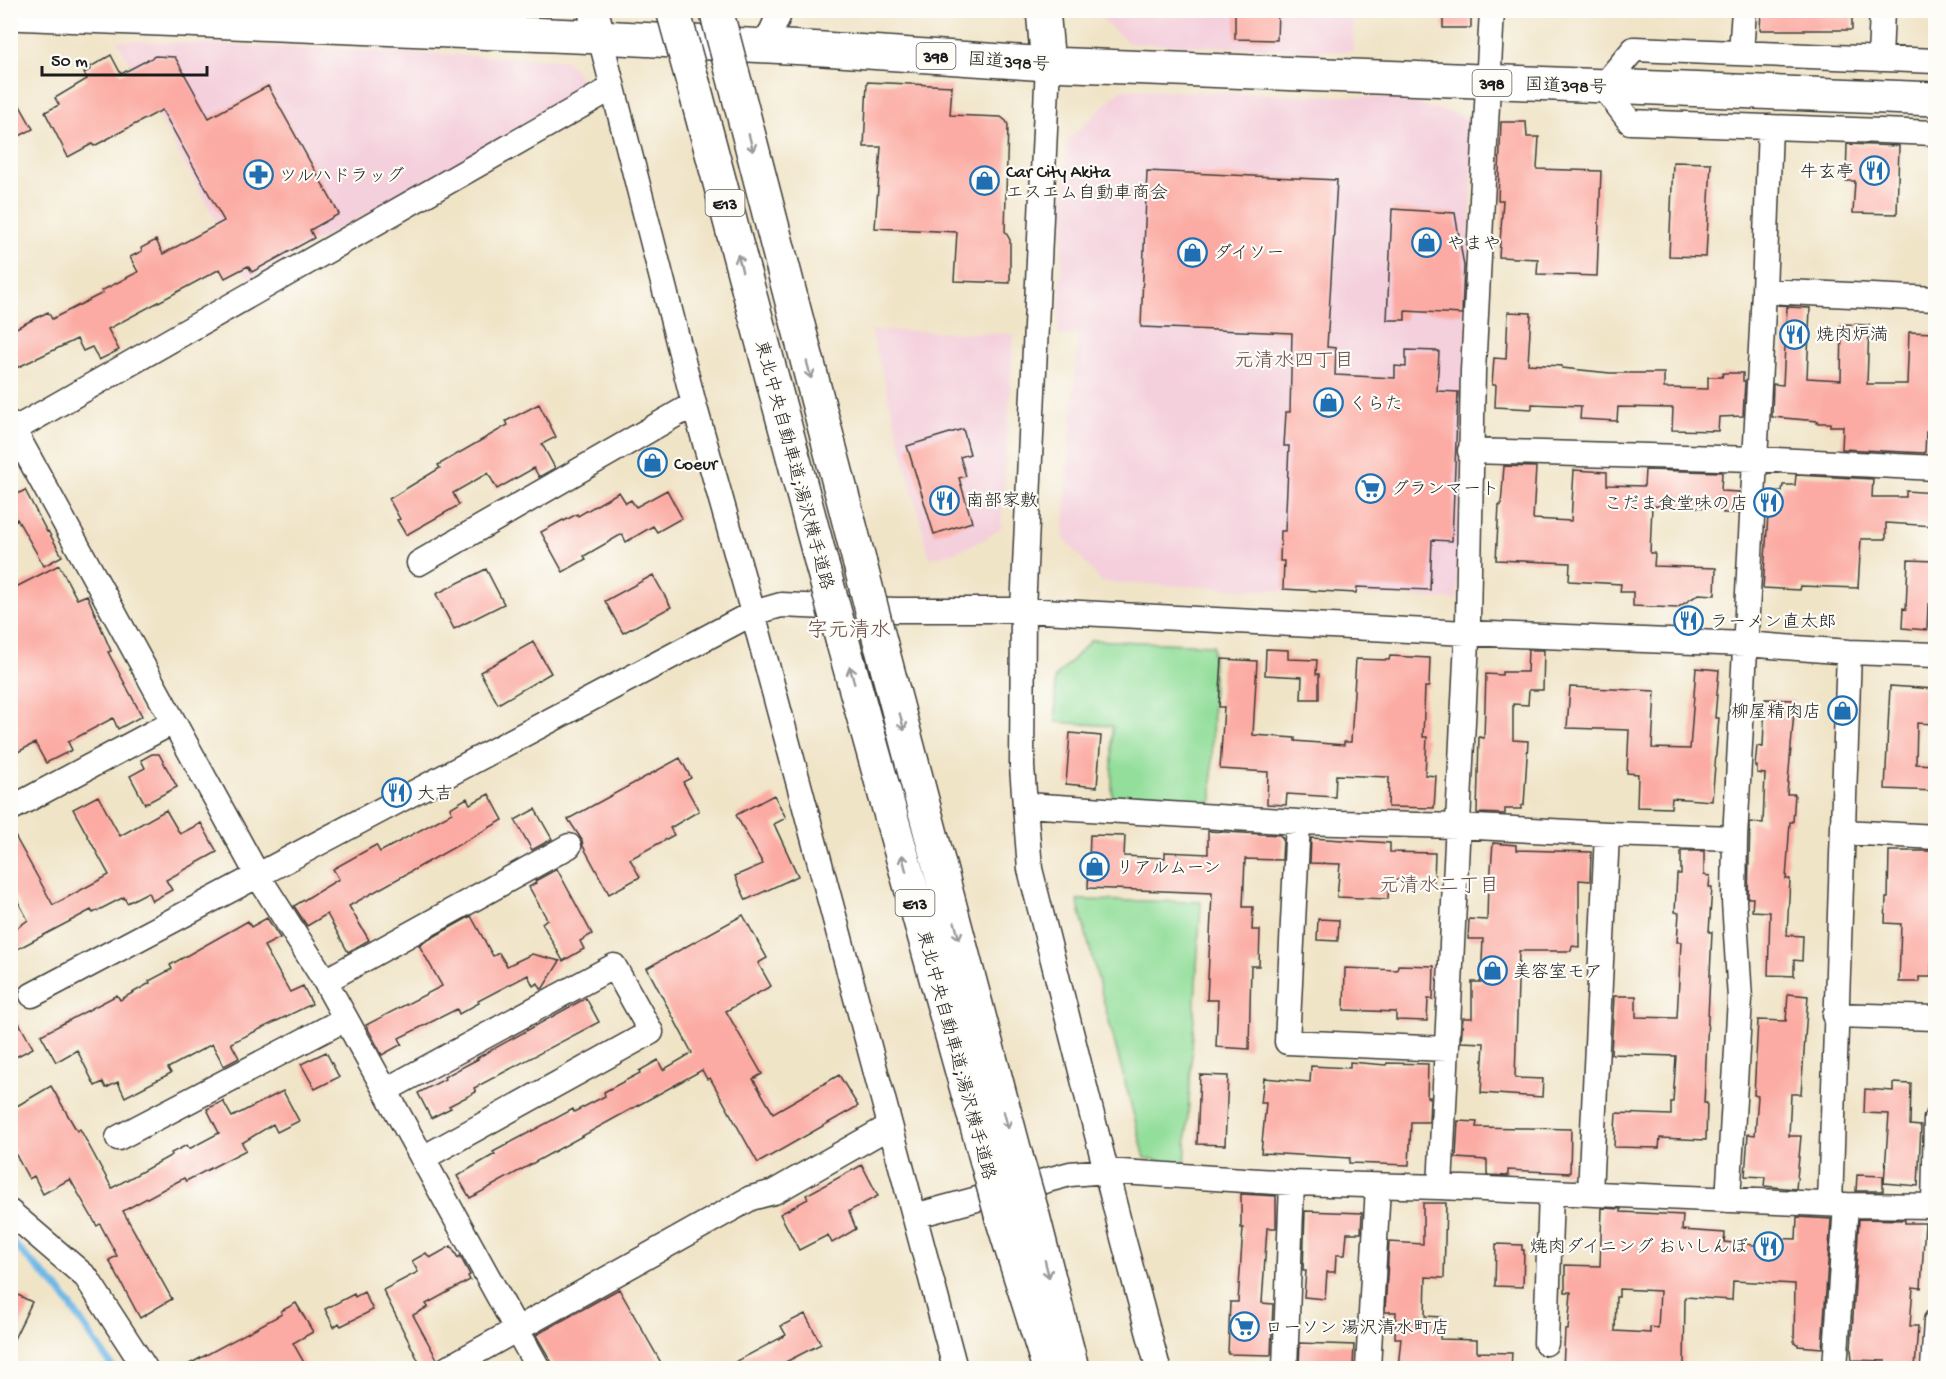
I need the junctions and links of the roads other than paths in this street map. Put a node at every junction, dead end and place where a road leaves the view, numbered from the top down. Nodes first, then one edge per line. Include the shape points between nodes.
1 (673, 10) edge
2 (716, 10) edge
3 (781, 10) edge
4 (1043, 10) edge
5 (1492, 10) edge
6 (1744, 10) edge
7 (1882, 10) edge
8 (10, 13) edge
9 (428, 20) edge
10 (597, 24) edge
11 (765, 46) junction
12 (1742, 53) junction
13 (1880, 59) junction
14 (1935, 61) edge
15 (1048, 64) junction
16 (1488, 83) junction
17 (1603, 86) junction
18 (612, 88) junction
19 (1935, 99) edge
20 (1770, 127) junction
21 (1935, 133) edge
22 (1764, 291) junction
23 (1935, 298) edge
24 (694, 404) junction
25 (12, 428) edge
26 (1470, 451) junction
27 (1755, 459) junction
28 (1935, 468) edge
29 (419, 563) dead end
30 (1023, 610) junction
31 (753, 613) junction
32 (1466, 633) junction
33 (1745, 644) junction
34 (1849, 652) junction
35 (1935, 655) edge
36 (173, 722) junction
37 (12, 805) edge
38 (1025, 805) junction
39 (1298, 822) junction
40 (1457, 826) junction
41 (1844, 832) junction
42 (1607, 834) junction
43 (1935, 837) edge
44 (1735, 838) junction
45 (569, 846) dead end
46 (258, 876) junction
47 (325, 981) junction
48 (32, 995) dead end
49 (1835, 1015) junction
50 (1935, 1018) edge
51 (345, 1019) junction
52 (1447, 1049) junction
53 (386, 1090) junction
54 (1935, 1119) edge
55 (890, 1126) junction
56 (118, 1138) dead end
57 (423, 1158) junction
58 (1001, 1159) junction
59 (1106, 1171) junction
60 (1292, 1183) junction
61 (1378, 1186) junction
62 (1440, 1187) junction
63 (1551, 1192) junction
64 (1590, 1193) junction
65 (1728, 1200) junction
66 (1838, 1204) junction
67 (1935, 1206) edge
68 (1017, 1215) junction
69 (12, 1216) edge
70 (914, 1216) junction
71 (1935, 1322) edge
72 (517, 1330) junction
73 (1546, 1343) dead end
74 (145, 1368) edge
75 (448, 1368) edge
76 (538, 1368) edge
77 (954, 1368) edge
78 (1050, 1368) edge
79 (1072, 1368) edge
80 (1158, 1368) edge
81 (1285, 1368) edge
82 (1368, 1368) edge
83 (1835, 1368) edge
84 (1933, 1368) edge

58 -> 1 highway, 東北中央自動車道;湯沢横手道路 / E13, bridge via 843,644
2 -> 58 highway, 東北中央自動車道;湯沢横手道路 / E13, bridge via 881,645
3 - 11 street
4 - 15 highway
5 - 16 street
6 - 12 street
7 - 13 street
8 - 9 highway, 国道398号 / 398
9 - 10 highway, 国道398号 / 398
10 - 11 highway, 国道398号 / 398
10 - 18 street
11 - 15 highway, 国道398号 / 398
12 - 13 street
12 - 17 street via 1634,49
13 - 14 street
15 - 16 highway, 国道398号 / 398
15 - 30 street
16 - 17 highway, 国道398号 / 398
16 - 26 street
17 - 19 highway, 国道398号 / 398
17 - 20 street via 1630,123
18 - 24 street
18 - 25 street
20 - 21 street
20 - 22 street
22 - 23 street
22 - 27 street
24 - 29 street
24 - 31 street
25 - 36 street
26 - 27 street
26 - 32 street
27 - 28 street
27 - 33 street
30 - 31 street via 781,605
30 - 32 street
30 - 38 street
31 - 46 street
31 - 55 street
32 - 33 street
32 - 40 street
33 - 34 street
33 - 44 street
34 - 35 street
34 - 41 street
36 - 37 street
36 - 46 street
38 - 39 street
38 - 59 street via 1030,869
39 - 40 street
39 - 52 street via 1287,1042
40 - 42 street
40 - 52 street
41 - 43 street
41 - 49 street
42 - 44 street
42 - 64 street
44 - 65 street via 1740,999
45 - 47 street
46 - 47 street
46 - 48 street
47 - 51 street
49 - 50 street
49 - 66 street
51 - 53 street
51 - 56 street
52 - 62 street
53 - 57 street
53 - 57 street via 614,966 651,1032
54 - 67 street
55 - 70 street
55 - 72 street via 774,1192 751,1198
57 - 72 street
58 - 68 highway, 東北中央自動車道;湯沢横手道路 / E13, bridge
59 - 60 street
59 - 70 street via 1070,1174
59 - 80 street
60 - 61 street
60 - 81 street
61 - 62 street
61 - 82 street
62 - 63 street
63 - 64 street
63 - 73 street
64 - 65 street
65 - 66 street
66 - 67 street
66 - 83 street
68 - 78 highway, 東北中央自動車道;湯沢横手道路 / E13
68 -> 79 highway, 東北中央自動車道;湯沢横手道路 / E13
69 - 74 street via 86,1277
70 - 77 street
71 - 84 street
72 - 75 street
72 - 76 street

